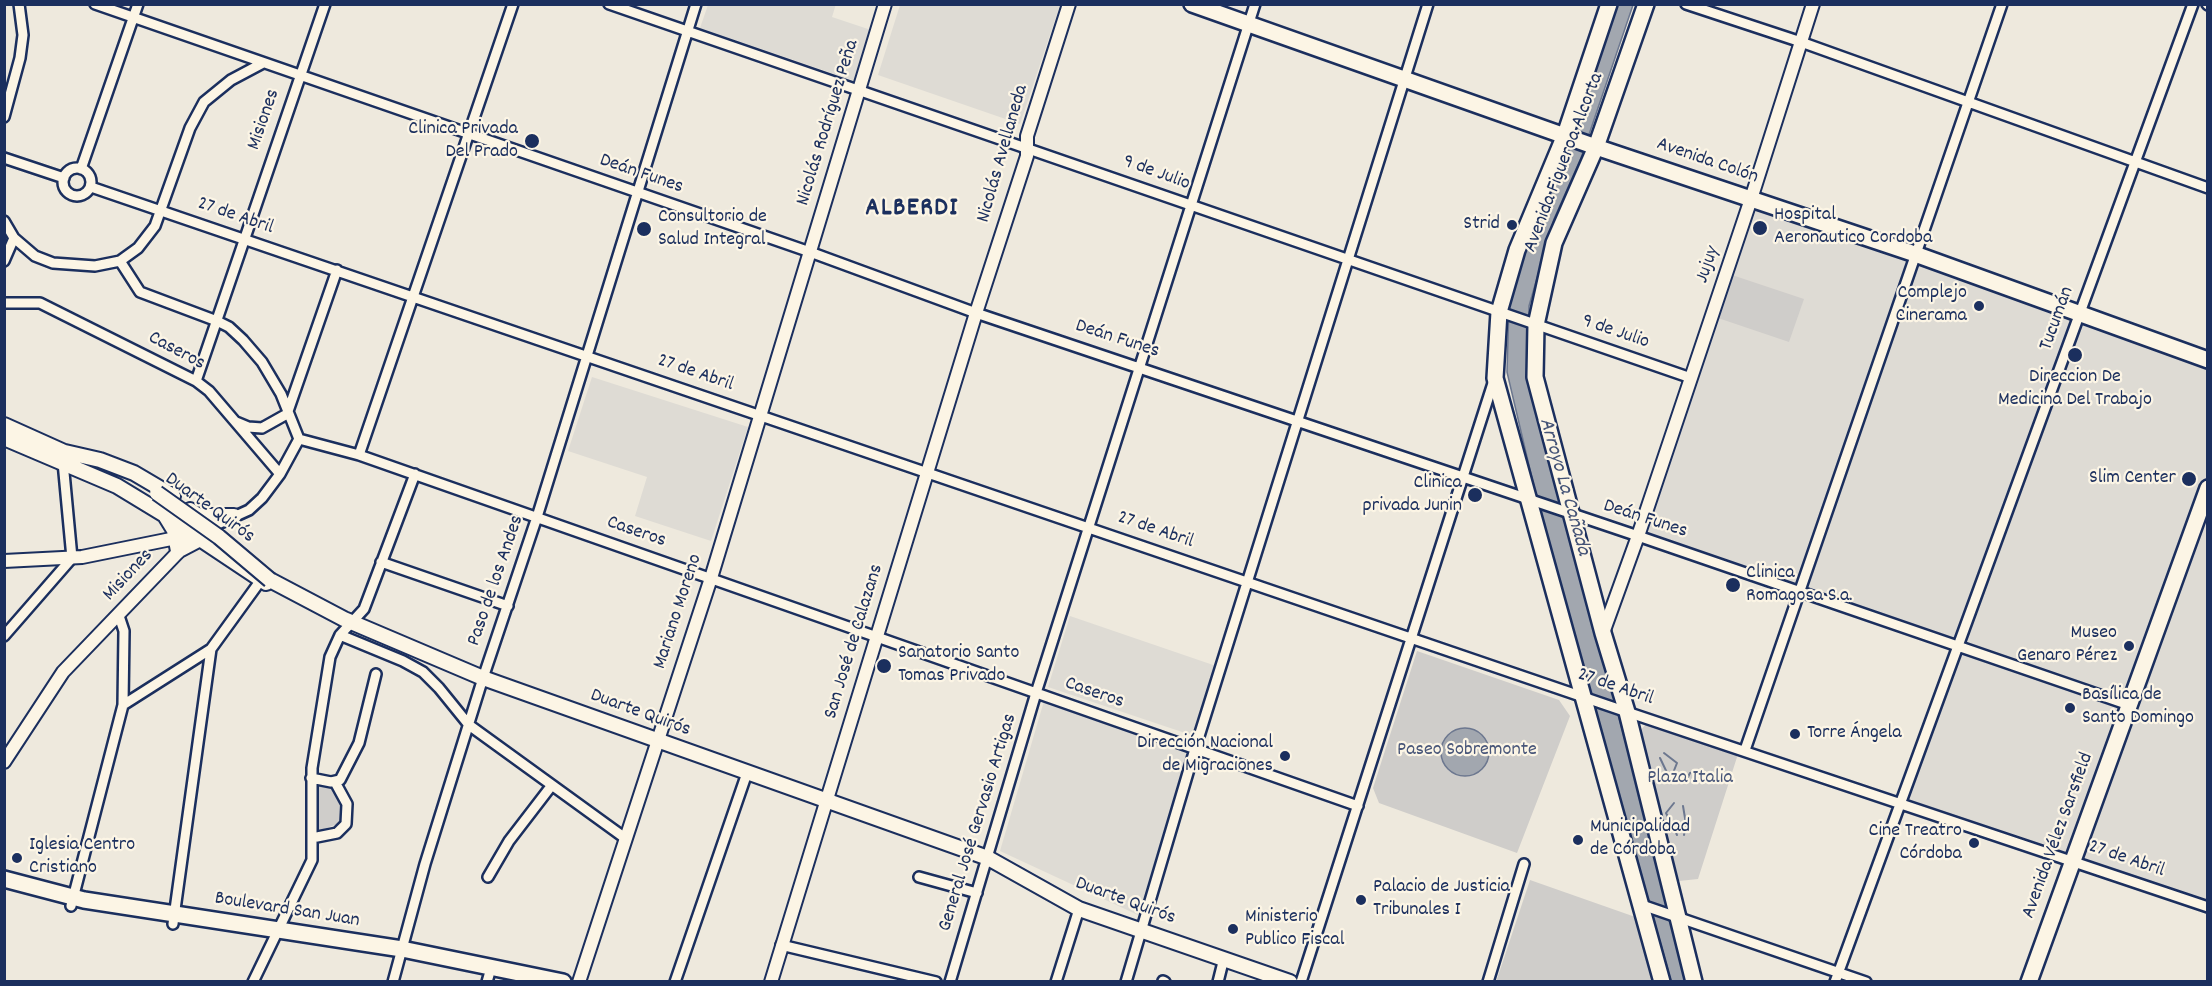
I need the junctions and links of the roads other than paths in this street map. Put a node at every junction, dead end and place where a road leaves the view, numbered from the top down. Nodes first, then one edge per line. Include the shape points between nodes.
1 (19, 4) edge
2 (95, 4) edge
3 (138, 4) edge
4 (325, 4) edge
5 (513, 4) edge
6 (609, 4) edge
7 (696, 4) edge
8 (885, 4) edge
9 (1069, 4) edge
10 (1192, 4) edge
11 (1255, 4) edge
12 (1428, 4) edge
13 (1609, 4) edge
14 (1646, 4) edge
15 (1686, 4) edge
16 (1812, 4) edge
17 (2002, 4) edge
18 (2193, 4) edge
19 (133, 18) junction
20 (1249, 24) junction
21 (688, 32) junction
22 (1802, 42) junction
23 (263, 63) junction
24 (301, 76) junction
25 (1405, 78) junction
26 (860, 91) junction
27 (1967, 104) junction
28 (4, 117) edge
29 (468, 134) junction
30 (1565, 135) junction
31 (1025, 146) junction
32 (1596, 147) junction
33 (4, 158) edge
34 (2134, 163) junction
35 (81, 169) junction
36 (64, 178) junction
37 (91, 187) junction
38 (2208, 188) edge
39 (639, 193) junction
40 (1751, 199) junction
41 (1191, 205) junction
42 (162, 211) junction
43 (4, 221) edge
44 (14, 238) junction
45 (245, 239) junction
46 (810, 252) junction
47 (1915, 254) junction
48 (1349, 260) junction
49 (4, 261) edge
50 (120, 261) junction
51 (337, 270) junction
52 (414, 296) junction
53 (4, 303) edge
54 (1499, 312) junction
55 (976, 313) junction
56 (2079, 314) junction
57 (217, 321) junction
58 (1536, 325) junction
59 (588, 356) junction
60 (2208, 360) edge
61 (1140, 367) junction
62 (1495, 378) junction
63 (1691, 378) junction
64 (196, 381) junction
65 (287, 414) junction
66 (761, 415) junction
67 (234, 421) junction
68 (1299, 422) junction
69 (4, 425) edge
70 (4, 438) edge
71 (299, 439) junction
72 (359, 455) junction
73 (64, 457) junction
74 (280, 474) junction
75 (415, 474) junction
76 (927, 474) junction
77 (1463, 478) junction
78 (2208, 488) edge
79 (1529, 501) junction
80 (188, 508) junction
81 (163, 513) junction
82 (234, 516) junction
83 (1571, 516) junction
84 (537, 517) junction
85 (1090, 528) junction
86 (218, 529) junction
87 (198, 536) junction
88 (1638, 536) junction
89 (178, 546) junction
90 (72, 558) junction
91 (4, 561) edge
92 (381, 562) junction
93 (711, 578) junction
94 (265, 580) junction
95 (1250, 582) junction
96 (1799, 592) junction
97 (301, 598) junction
98 (508, 606) junction
99 (119, 616) junction
100 (352, 622) junction
101 (1603, 633) junction
102 (339, 635) junction
103 (4, 636) edge
104 (876, 638) junction
105 (1412, 638) junction
106 (1958, 646) junction
107 (211, 649) junction
108 (376, 674) dead end
109 (483, 678) junction
110 (1036, 693) junction
111 (1585, 696) junction
112 (123, 705) junction
113 (2129, 705) junction
114 (1626, 712) junction
115 (469, 725) junction
116 (657, 742) junction
117 (1195, 749) junction
118 (1744, 750) junction
119 (4, 762) edge
120 (747, 773) junction
121 (311, 778) junction
122 (335, 782) junction
123 (552, 785) junction
124 (827, 800) junction
125 (1900, 803) junction
126 (1359, 806) junction
127 (312, 838) junction
128 (625, 838) junction
129 (988, 858) junction
130 (2073, 861) junction
131 (1524, 864) dead end
132 (488, 877) dead end
133 (920, 877) dead end
134 (4, 879) edge
135 (4, 888) edge
136 (977, 893) junction
137 (72, 901) junction
138 (1642, 905) junction
139 (2208, 907) edge
140 (1079, 909) junction
141 (1676, 917) junction
142 (174, 919) junction
143 (1142, 930) junction
144 (278, 935) junction
145 (782, 945) junction
146 (401, 954) junction
147 (1224, 958) junction
148 (1837, 977) edge
149 (488, 978) edge
150 (253, 981) edge
151 (393, 981) edge
152 (518, 981) edge
153 (563, 981) edge
154 (579, 981) edge
155 (675, 981) edge
156 (771, 981) edge
157 (936, 981) edge
158 (950, 981) edge
159 (1056, 981) edge
160 (1126, 981) edge
161 (1218, 981) edge
162 (1290, 981) edge
163 (1301, 981) edge
164 (1488, 981) edge
165 (1662, 981) edge
166 (1694, 981) edge
167 (1866, 981) edge
168 (2029, 981) edge

1 - 28 street via 23,35 20,58
2 - 19 street, Deán Funes
3 - 19 street
4 - 24 street, Misiones
5 - 29 street
6 - 21 street, 9 de Julio
7 - 21 street, Paso de los Andes
8 - 26 street, Nicolás Rodríguez Peña
9 - 31 street, Nicolás Avellaneda
10 - 20 main road, Avenida Colón
11 - 20 street, General José Gervasio Artigas
12 - 25 street
13 - 30 main road, Avenida Figueroa Alcorta
14 - 32 main road, Avenida Figueroa Alcorta
15 - 22 street
16 - 22 street, Jujuy
17 - 27 street
18 - 34 street, Tucumán
19 - 23 street, Deán Funes
19 - 35 street
20 - 25 main road, Avenida Colón
20 - 41 street, General José Gervasio Artigas
21 - 26 street, 9 de Julio
21 - 39 street, Paso de los Andes
22 - 27 street
22 - 40 street, Jujuy
23 - 24 street, Deán Funes
23 - 42 street via 215,91 197,112
24 - 29 street, Deán Funes
24 - 45 street, Misiones
25 - 30 main road, Avenida Colón
25 - 48 street
26 - 31 street, 9 de Julio
26 - 46 street, Nicolás Rodríguez Peña
27 - 34 street
27 - 47 street
29 - 39 street, Deán Funes
29 - 52 street
30 - 32 main road, Avenida Colón
30 - 54 main road, Avenida Figueroa Alcorta via 1522,234
31 - 41 street, 9 de Julio
31 - 55 street, Nicolás Avellaneda via 1027,156
32 - 40 main road, Avenida Colón
32 - 58 main road, Avenida Figueroa Alcorta via 1554,243
33 - 36 street
34 - 38 street
34 - 56 street, Tucumán
35 - 36 street via 72,169
35 - 37 street via 91,178
36 - 37 street via 64,188 71,195 81,196
37 - 42 street, 27 de Abril
39 - 46 street, Deán Funes
39 - 59 street, Paso de los Andes
40 - 47 main road, Avenida Colón
40 - 63 street, Jujuy
41 - 48 street, 9 de Julio
41 - 61 street, General José Gervasio Artigas
42 - 45 street, 27 de Abril
42 - 50 street via 148,237
43 - 44 street
44 - 49 street
44 - 50 street via 34,256 53,263 95,266
45 - 51 street, 27 de Abril
45 - 57 street, Misiones
46 - 55 street, Deán Funes
46 - 66 street, Mariano Moreno
47 - 56 main road, Avenida Colón
47 - 96 street
48 - 54 street, 9 de Julio
48 - 68 street
50 - 57 street via 141,292
51 - 52 street, 27 de Abril
51 - 65 street
52 - 59 street, 27 de Abril
52 - 72 street
53 - 64 street, Caseros via 40,303
54 - 58 street, 9 de Julio
54 - 62 main road, Avenida Figueroa Alcorta
55 - 61 street, Deán Funes
55 - 76 street, San José de Calazans
56 - 60 main road, Avenida Colón
56 - 106 street, Tucumán
57 - 64 street, Misiones
57 - 65 street via 229,327 262,362
58 - 63 street, 9 de Julio
58 - 83 main road, Avenida Figueroa Alcorta via 1535,376
59 - 66 street, 27 de Abril
59 - 84 street, Paso de los Andes
61 - 68 street, Deán Funes
61 - 85 street, General José Gervasio Artigas
62 - 77 street
62 - 79 main road, Avenida Figueroa Alcorta
63 - 88 street, Jujuy
64 - 67 street, Caseros
65 - 67 street via 262,428
65 - 71 street
66 - 76 street, 27 de Abril
66 - 93 street, Mariano Moreno
67 - 74 street, Caseros
68 - 77 street, Deán Funes
68 - 95 street
69 - 73 main road, Duarte Quirós
70 - 73 main road, Duarte Quirós
71 - 72 street, Caseros
71 - 74 street
72 - 75 street, Caseros
73 - 80 main road via 99,460 134,472
73 - 81 main road, Duarte Quirós
73 - 90 street
73 - 94 main road, Duarte Quirós, bridge via 157,493 219,537
74 - 82 street via 249,510
75 - 84 street, Caseros
75 - 92 street
76 - 85 street, 27 de Abril
76 - 104 street, San José de Calazans
77 - 79 street, Deán Funes
77 - 105 street
78 - 113 main road, Avenida Vélez Sarsfield
79 - 83 street, Deán Funes
79 - 111 main road, Avenida Figueroa Alcorta
80 - 82 main road via 199,516
80 - 87 main road via 199,524
81 - 87 main road, Duarte Quirós
81 - 89 main road via 172,524
82 - 86 street
83 - 88 street, Deán Funes
83 - 101 main road, Avenida Figueroa Alcorta
84 - 93 street, Caseros
84 - 98 street, Paso de los Andes
85 - 95 street, 27 de Abril
85 - 110 street, General José Gervasio Artigas
86 - 87 main road
86 - 97 main road
87 - 89 main road
87 - 94 main road, Duarte Quirós
88 - 96 street, Deán Funes
88 - 101 street, Jujuy
89 - 90 street
89 - 99 street, Misiones
90 - 91 street
90 - 103 street
92 - 98 street
92 - 100 street via 364,609
93 - 104 street, Caseros
93 - 116 street, Mariano Moreno
94 - 97 main road, Duarte Quirós
94 - 107 street
95 - 105 street, 27 de Abril
95 - 117 street
96 - 106 street, Deán Funes
96 - 118 street
97 - 100 main road, Duarte Quirós
98 - 109 street, Paso de los Andes
99 - 112 street via 124,631
99 - 119 street, Misiones via 57,681
100 - 102 street
100 - 109 main road, Duarte Quirós
101 - 114 main road, Avenida Figueroa Alcorta
102 - 115 street via 423,672
102 - 121 street via 328,665
104 - 110 street, Caseros
104 - 124 street, San José de Calazans
105 - 111 street, 27 de Abril
105 - 126 street
106 - 113 street, Deán Funes
106 - 125 street, Tucumán
107 - 112 street
107 - 142 street
108 - 122 street via 359,743 340,780
109 - 115 street, Paso de los Andes
109 - 116 main road, Duarte Quirós
110 - 117 street, Caseros
110 - 129 street, General José Gervasio Artigas
111 - 114 street, 27 de Abril
111 - 138 main road, Avenida Figueroa Alcorta
112 - 137 street
113 - 130 main road, Avenida Vélez Sarsfield
114 - 118 street, 27 de Abril
114 - 141 main road, Avenida Figueroa Alcorta
115 - 123 street
115 - 146 street, Paso de los Andes
116 - 120 main road, Duarte Quirós
116 - 128 street, Mariano Moreno
117 - 126 street, Caseros
117 - 143 street
118 - 125 street, 27 de Abril
120 - 124 main road, Duarte Quirós
120 - 155 street
121 - 122 street
121 - 127 street
122 - 127 street via 347,804 346,824 337,833
123 - 128 street
123 - 132 street via 509,841
124 - 129 main road, Duarte Quirós
124 - 145 street, San José de Calazans
125 - 130 street, 27 de Abril
125 - 148 street, Tucumán
126 - 163 street
127 - 144 street via 309,866
128 - 154 street, Mariano Moreno
129 - 136 street, General José Gervasio Artigas
129 - 140 main road, Duarte Quirós
130 - 139 street, 27 de Abril
130 - 168 main road, Avenida Vélez Sarsfield
131 - 164 street
133 - 136 street
134 - 137 main road, Boulevard San Juan
135 - 137 main road, Boulevard San Juan
136 - 158 street, General José Gervasio Artigas
137 - 142 main road, Boulevard San Juan
138 - 141 street
138 - 165 main road, Avenida Figueroa Alcorta
140 - 143 main road, Duarte Quirós
140 - 159 street
141 - 148 street
141 - 166 main road, Avenida Figueroa Alcorta
142 - 144 main road, Boulevard San Juan
143 - 147 main road, Duarte Quirós
143 - 160 street
144 - 146 main road, Boulevard San Juan
144 - 150 street
145 - 156 street, San José de Calazans
145 - 157 street
146 - 149 main road, Boulevard San Juan
146 - 151 street, Paso de los Andes
146 - 153 main road, Boulevard San Juan
147 - 161 street
147 - 162 main road, Duarte Quirós
148 - 167 street
149 - 152 main road, Boulevard San Juan

